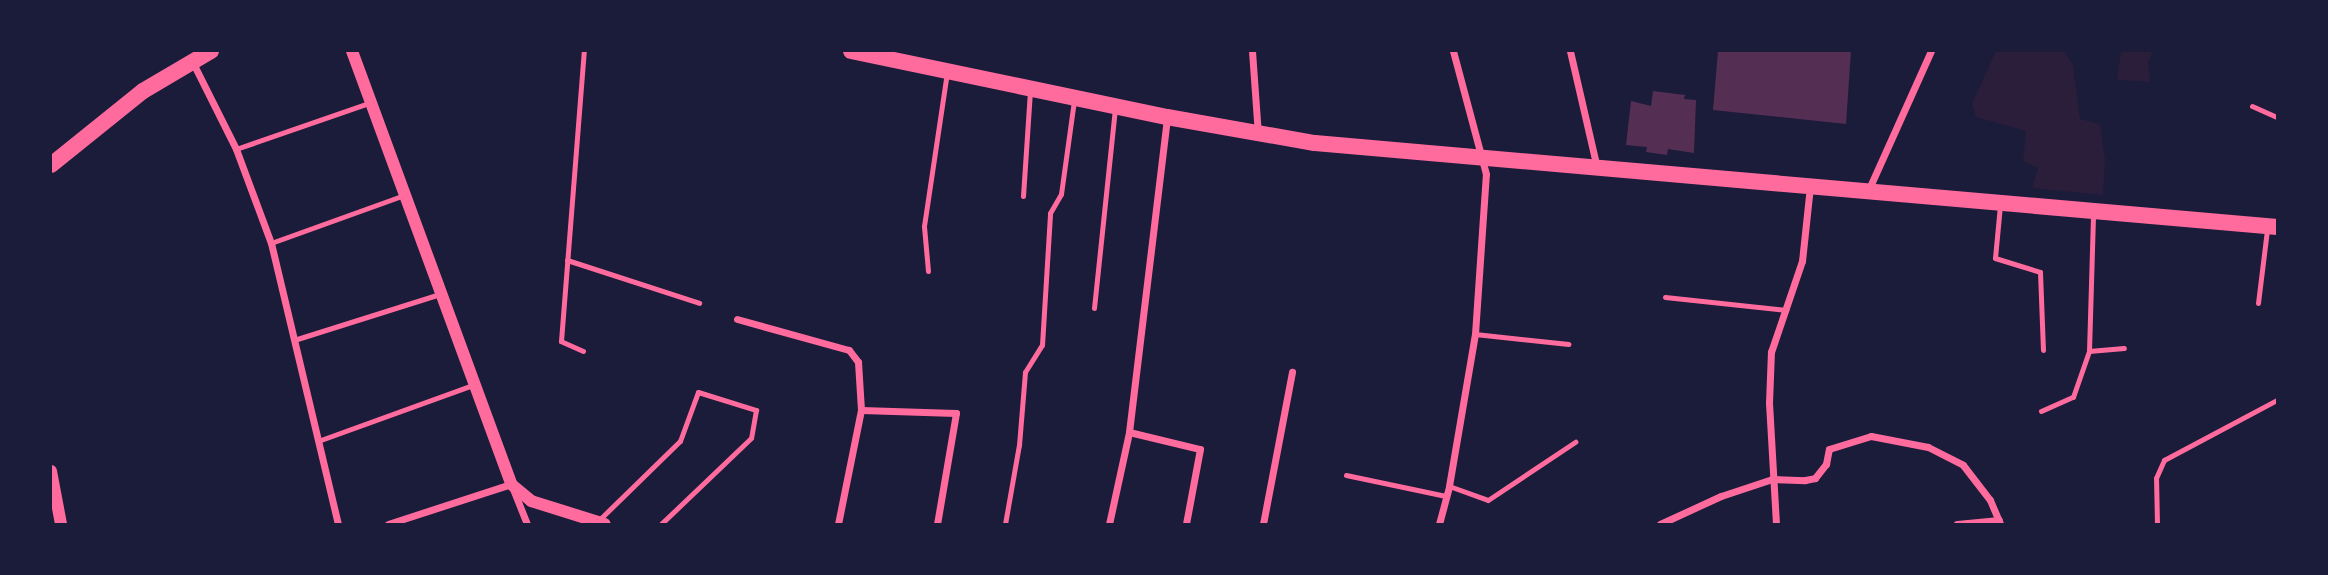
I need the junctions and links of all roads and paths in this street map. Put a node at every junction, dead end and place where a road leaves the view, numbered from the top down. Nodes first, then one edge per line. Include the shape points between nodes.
1 (211, 51) edge
2 (352, 51) edge
3 (584, 51) edge
4 (851, 51) edge
5 (1252, 51) edge
6 (1452, 51) edge
7 (1570, 51) edge
8 (1931, 51) edge
9 (901, 56) edge
10 (191, 61) junction
11 (947, 71) junction
12 (1030, 88) junction
13 (1074, 96) junction
14 (372, 102) junction
15 (1115, 106) junction
16 (2252, 106) dead end
17 (1167, 117) junction
18 (2277, 117) edge
19 (1258, 134) junction
20 (236, 149) junction
21 (1480, 159) junction
22 (51, 165) edge
23 (1597, 168) junction
24 (1810, 186) junction
25 (1868, 191) junction
26 (404, 195) junction
27 (1023, 196) dead end
28 (2000, 204) junction
29 (2093, 211) junction
30 (2272, 227) edge
31 (271, 243) junction
32 (567, 260) junction
33 (928, 271) dead end
34 (440, 294) junction
35 (1665, 297) dead end
36 (699, 303) dead end
37 (2258, 303) dead end
38 (1094, 308) dead end
39 (1786, 310) junction
40 (737, 319) dead end
41 (1475, 334) junction
42 (294, 340) junction
43 (1568, 344) dead end
44 (2124, 348) dead end
45 (2043, 350) dead end
46 (583, 351) dead end
47 (2089, 351) junction
48 (1292, 372) dead end
49 (473, 384) junction
50 (2277, 400) edge
51 (861, 410) junction
52 (2041, 411) dead end
53 (1129, 432) junction
54 (318, 441) junction
55 (1575, 442) dead end
56 (51, 471) edge
57 (1346, 475) dead end
58 (1772, 479) junction
59 (511, 484) junction
60 (1449, 486) junction
61 (1446, 496) junction
62 (1999, 522) edge
63 (601, 523) edge
64 (61, 524) edge
65 (338, 524) edge
66 (388, 524) edge
67 (527, 524) edge
68 (661, 524) edge
69 (838, 524) edge
70 (937, 524) edge
71 (1006, 524) edge
72 (1110, 524) edge
73 (1186, 524) edge
74 (1263, 524) edge
75 (1439, 524) edge
76 (1660, 524) edge
77 (1776, 524) edge
78 (1957, 524) edge
79 (2157, 524) edge

1 - 10 main road
2 - 14 street
3 - 32 lane
4 - 9 main road
5 - 19 street
6 - 21 street
7 - 23 street
8 - 25 street
9 - 11 main road
10 - 20 street
10 - 22 main road via 124,105
11 - 12 main road
11 - 33 lane via 924,226
12 - 13 main road
12 - 27 lane
13 - 15 main road
13 - 71 lane via 1061,194 1050,213 1042,345 1026,372
14 - 20 lane
14 - 26 street
15 - 17 main road
15 - 38 lane
16 - 18 lane
17 - 19 main road
17 - 53 street
19 - 21 main road
20 - 31 street
21 - 23 main road
21 - 41 street via 1486,174
23 - 24 main road
24 - 25 main road
24 - 39 street via 1802,261
25 - 28 main road
26 - 31 lane
26 - 34 street
28 - 29 main road
28 - 45 lane via 1995,258 2040,272
29 - 30 main road
29 - 47 lane
30 - 37 lane
31 - 42 street
32 - 36 lane
32 - 46 lane via 561,341
34 - 42 lane
34 - 49 street
35 - 39 lane
39 - 58 street via 1771,352
40 - 51 street via 849,351 858,362
41 - 43 lane
41 - 60 street
42 - 54 street
44 - 47 lane
47 - 52 lane via 2073,397
48 - 74 street
49 - 54 lane
49 - 59 street
50 - 79 lane via 2164,460 2156,478
51 - 69 street
51 - 70 street via 956,413
53 - 72 street
53 - 73 street via 1200,449
54 - 65 street
55 - 60 lane via 1488,500
56 - 64 street
57 - 61 lane
58 - 62 street via 1815,478 1826,464 1829,449 1871,436 1888,437 1928,447 1963,465 1977,480
58 - 76 street
58 - 77 street
59 - 63 street via 531,501
59 - 66 street
59 - 67 street
60 - 61 street
61 - 75 street
62 - 78 street
63 - 68 lane via 680,441 698,392 756,410 751,438

